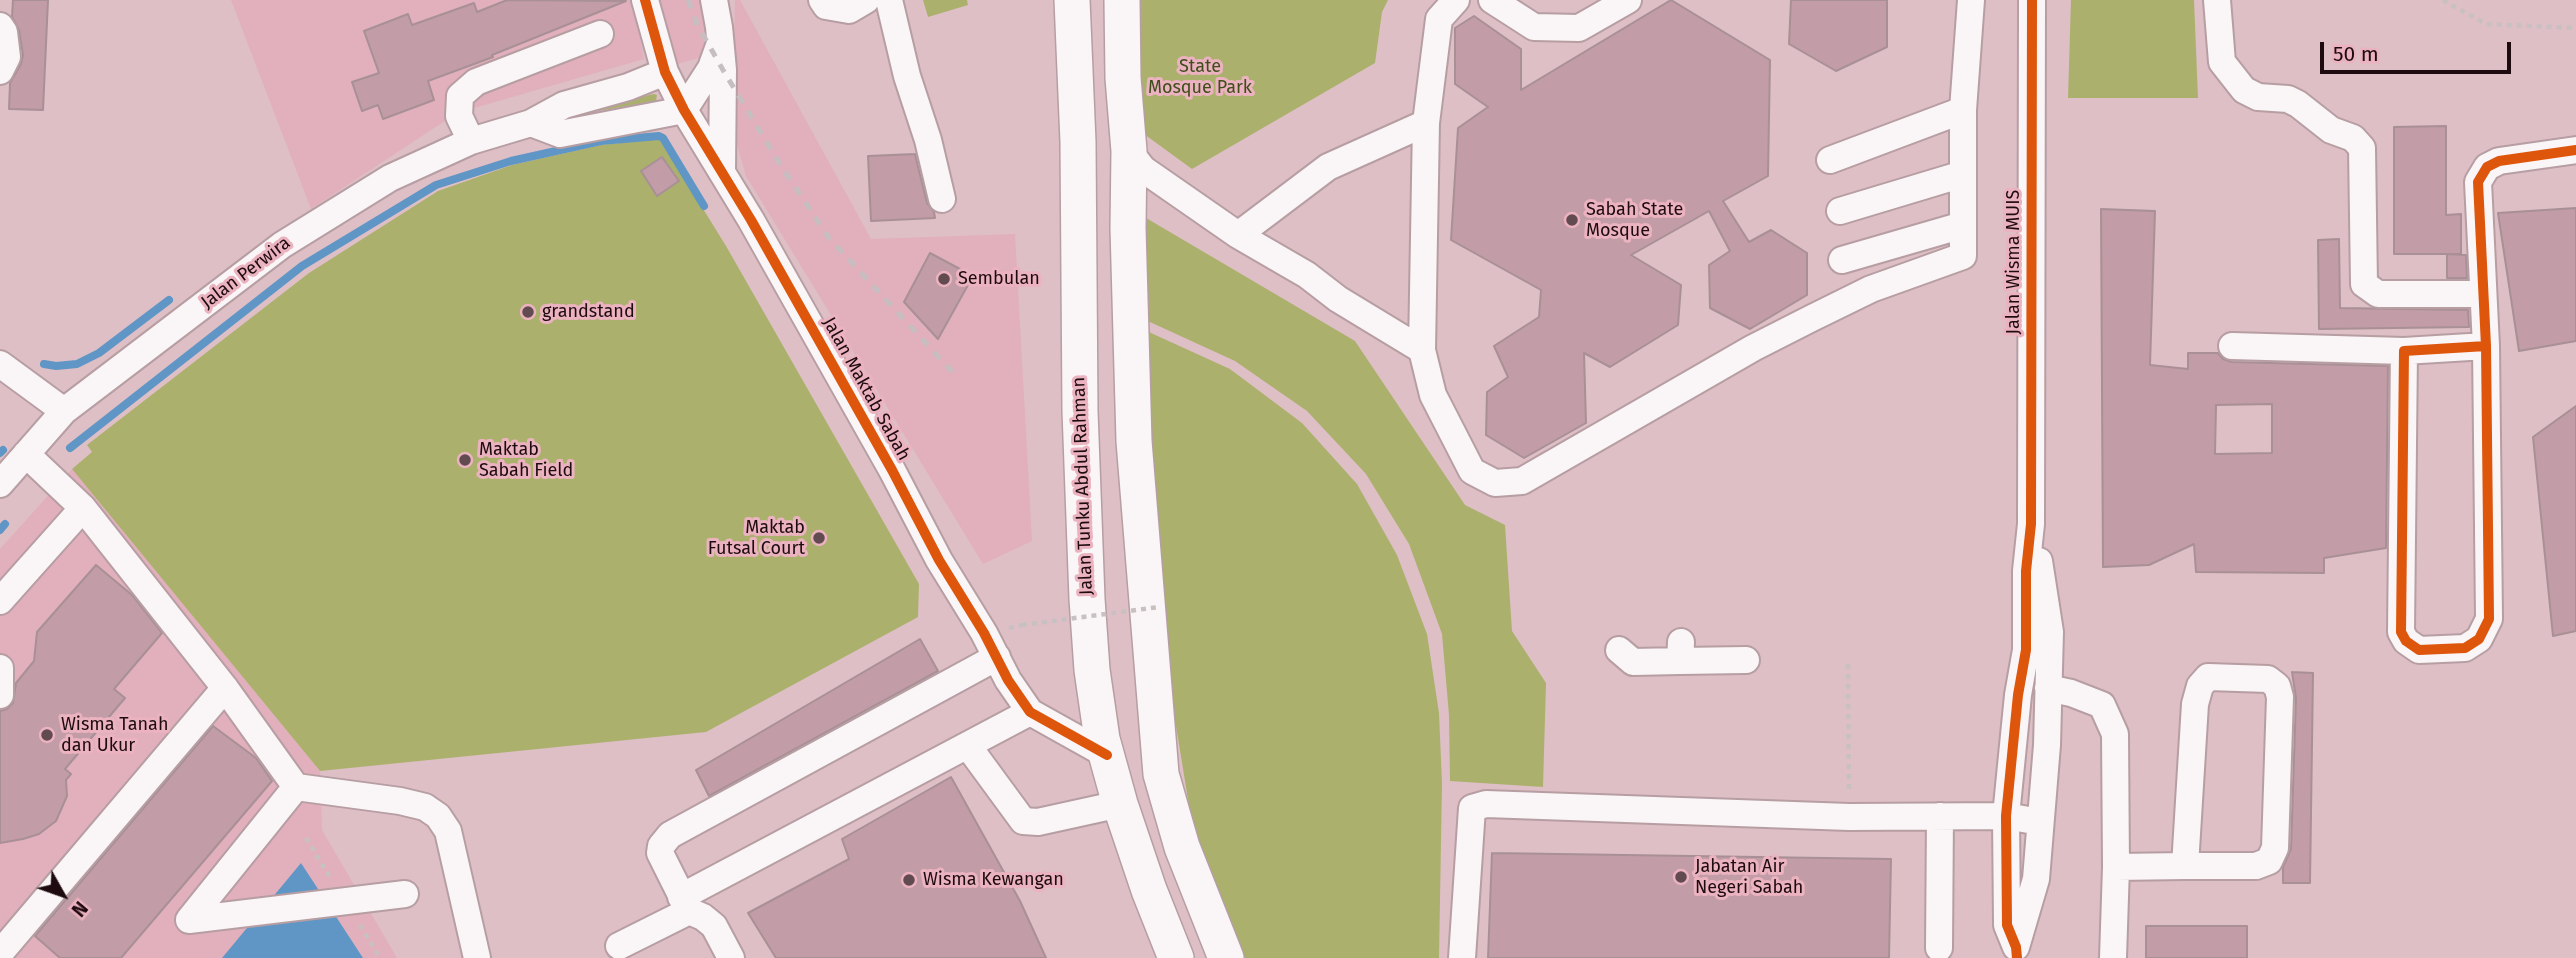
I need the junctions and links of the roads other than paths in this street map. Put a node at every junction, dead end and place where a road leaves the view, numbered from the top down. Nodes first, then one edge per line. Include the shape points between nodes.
1 (645, 0) edge
2 (714, 0) edge
3 (822, 0) edge
4 (866, 0) edge
5 (889, 0) edge
6 (1072, 0) edge
7 (1122, 0) edge
8 (1456, 0) edge
9 (1492, 0) edge
10 (1628, 0) edge
11 (1971, 0) edge
12 (2032, 0) edge
13 (2217, 0) edge
14 (0, 26) edge
15 (600, 34) dead end
16 (719, 45) junction
17 (0, 71) edge
18 (665, 72) junction
19 (684, 110) junction
20 (1964, 110) junction
21 (531, 123) junction
22 (1426, 124) junction
23 (471, 141) junction
24 (2576, 149) edge
25 (1129, 151) junction
26 (1830, 160) dead end
27 (722, 172) junction
28 (1964, 174) junction
29 (942, 199) dead end
30 (1840, 211) dead end
31 (1963, 225) junction
32 (1238, 235) junction
33 (1842, 260) dead end
34 (2483, 294) junction
35 (2232, 346) dead end
36 (2486, 346) junction
37 (1422, 350) junction
38 (2404, 351) junction
39 (0, 365) edge
40 (64, 411) junction
41 (26, 454) junction
42 (0, 484) edge
43 (83, 508) junction
44 (2031, 524) junction
45 (0, 601) edge
46 (1619, 650) dead end
47 (997, 657) junction
48 (1746, 660) dead end
49 (0, 668) edge
50 (225, 688) junction
51 (2048, 688) junction
52 (0, 695) edge
53 (1030, 712) junction
54 (968, 746) junction
55 (1107, 755) junction
56 (296, 787) junction
57 (1120, 804) junction
58 (1940, 816) junction
59 (2006, 816) junction
60 (2040, 822) junction
61 (2185, 866) junction
62 (2116, 867) junction
63 (405, 894) dead end
64 (685, 904) junction
65 (620, 946) dead end
66 (1939, 948) dead end
67 (0, 953) edge
68 (477, 958) edge
69 (732, 958) edge
70 (1176, 958) edge
71 (1226, 958) edge
72 (1462, 958) edge
73 (2113, 958) edge

1 - 18 street, Jalan Maktab Sabah
2 - 16 street
3 - 4 street via 826,6 849,10
5 - 29 street
6 - 55 main road, Jalan Tunku Abdul Rahman via 1087,599 1091,670
7 - 25 main road
8 - 22 street via 1439,19
9 - 10 street via 1534,27 1579,28
11 - 20 street
12 - 44 street, Jalan Wisma MUIS
13 - 34 street via 2222,62 2244,90 2258,97 2288,99 2362,148 2364,284 2378,294
14 - 17 street via 7,57
15 - 23 street via 476,82 460,96 459,116
16 - 19 street via 711,68
16 - 27 street
18 - 19 street, Jalan Maktab Sabah
18 - 21 street, Jalan Perwira via 564,105
19 - 21 street via 560,134
19 - 27 street, Jalan Maktab Sabah
20 - 26 street
20 - 28 street
21 - 23 street, Jalan Perwira
22 - 32 street via 1328,167
22 - 37 street
23 - 40 street, Jalan Perwira via 390,178 282,245
24 - 34 street via 2509,159 2487,167 2477,182
25 - 32 street via 1143,169
25 - 71 main road via 1133,441 1161,774 1182,847
27 - 47 street, Jalan Maktab Sabah
28 - 30 street
28 - 31 street
31 - 33 street
31 - 37 street via 1963,256 1871,289 1777,336 1522,481 1495,483 1472,471 1433,395
32 - 37 street
34 - 36 street
35 - 38 street
36 - 38 street
36 - 38 street via 2489,619 2479,639 2466,648 2419,650 2401,632
39 - 40 street
40 - 41 street, Jalan Perwira
41 - 42 street, Jalan Perwira
41 - 43 street
43 - 45 street
43 - 50 street
44 - 51 street via 2050,632
44 - 59 street via 2026,650
46 - 48 street via 1633,662 1681,652
47 - 53 street, Jalan Maktab Sabah
47 - 64 street via 670,835 660,853
49 - 52 street
50 - 56 street
50 - 67 street
51 - 60 street
51 - 62 street via 2102,705 2115,734
53 - 54 street
53 - 55 street, Jalan Maktab Sabah
54 - 57 street via 1023,821 1038,822
54 - 64 street
55 - 57 main road, Jalan Tunku Abdul Rahman
56 - 63 street via 189,920
56 - 68 street via 400,801 425,807 438,816 448,831
57 - 70 main road, Jalan Tunku Abdul Rahman
58 - 59 street
58 - 66 street
58 - 72 street via 1486,804 1472,808
59 - 60 street
59 - 60 street via 2007,925 2016,947 2036,879
61 - 61 street via 2256,866 2273,855 2280,697 2277,686 2268,679 2208,677 2200,686
61 - 62 street
62 - 73 street
64 - 65 street
64 - 69 street via 714,926

